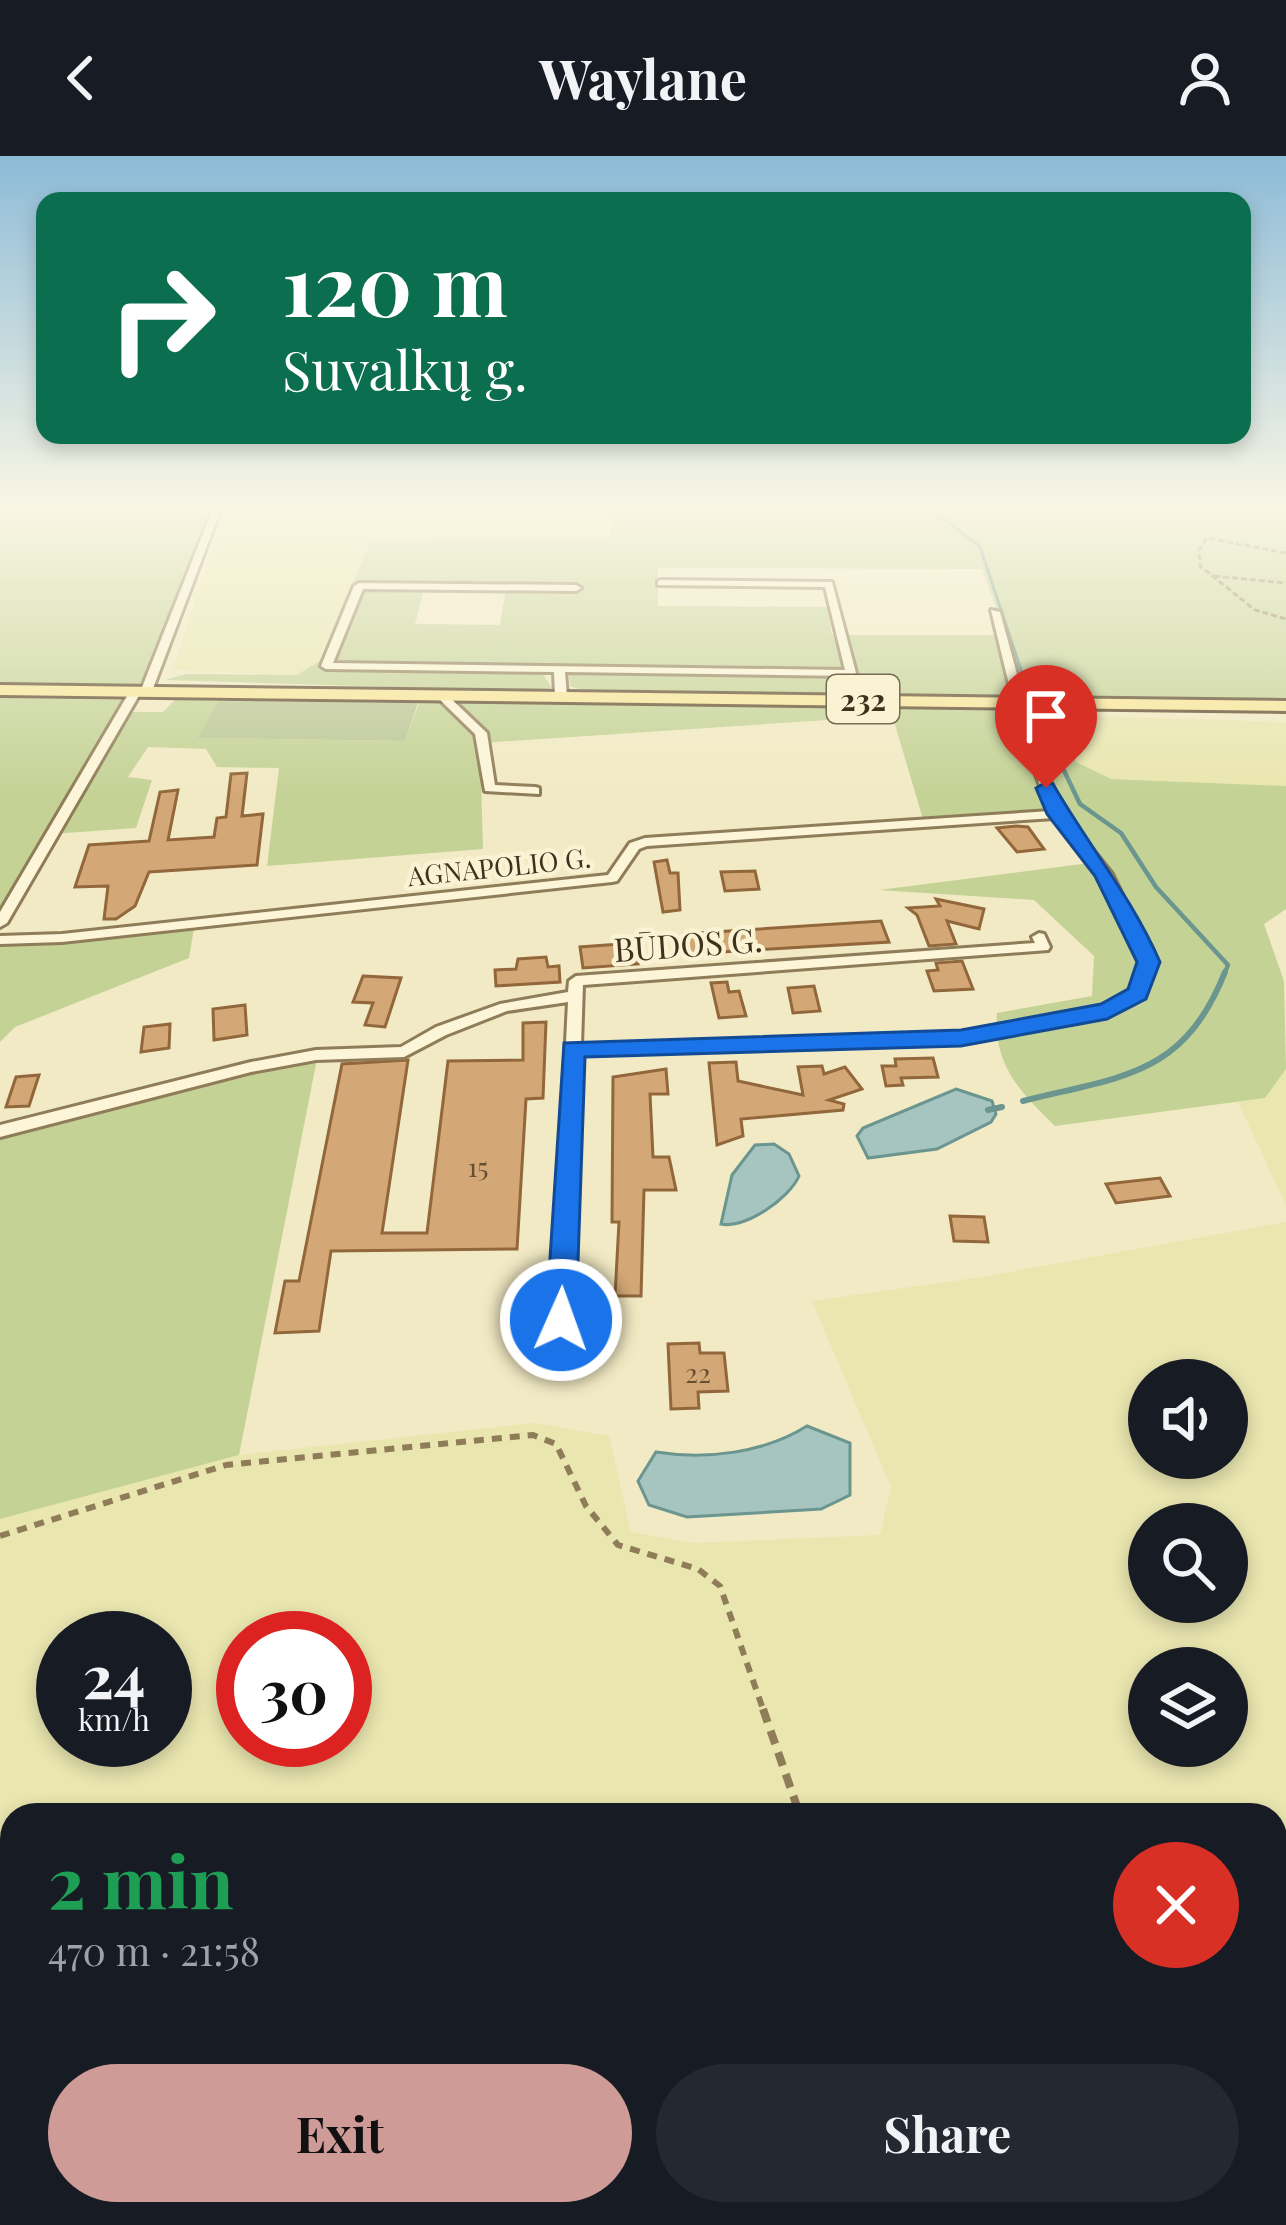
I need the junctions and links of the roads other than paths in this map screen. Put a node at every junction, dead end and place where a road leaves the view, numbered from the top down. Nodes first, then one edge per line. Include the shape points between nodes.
1 (178, 603) edge
2 (352, 603) edge
3 (834, 603) edge
4 (995, 611) dead end
5 (559, 669) junction
6 (0, 690) edge
7 (141, 691) junction
8 (440, 694) junction
9 (561, 696) junction
10 (1016, 700) junction
11 (1286, 706) edge
12 (535, 791) dead end
13 (1058, 814) junction
14 (0, 923) edge
15 (1039, 937) dead end
16 (0, 940) edge
17 (575, 996) junction
18 (573, 1049) junction
19 (0, 1131) edge
20 (561, 1320) dead end

1 - 7 street
2 - 5 street via 326,666
3 - 5 street via 851,673
4 - 10 street
5 - 9 street
6 - 7 main road, 232
7 - 8 main road, 232
7 - 14 street
8 - 9 main road, 232
8 - 12 street via 482,733 489,788
9 - 10 main road, 232
10 - 11 main road, 232
10 - 13 street
13 - 16 street, AGNAPOLIO G. via 645,842 634,845 612,878
13 - 18 street via 1105,874 1148,962 1138,994 1107,1011 961,1038
15 - 17 street, BŪDOS G. via 1043,947 577,981
17 - 18 street
17 - 19 street, BŪDOS G. via 505,1006 404,1052 273,1063
18 - 20 street

